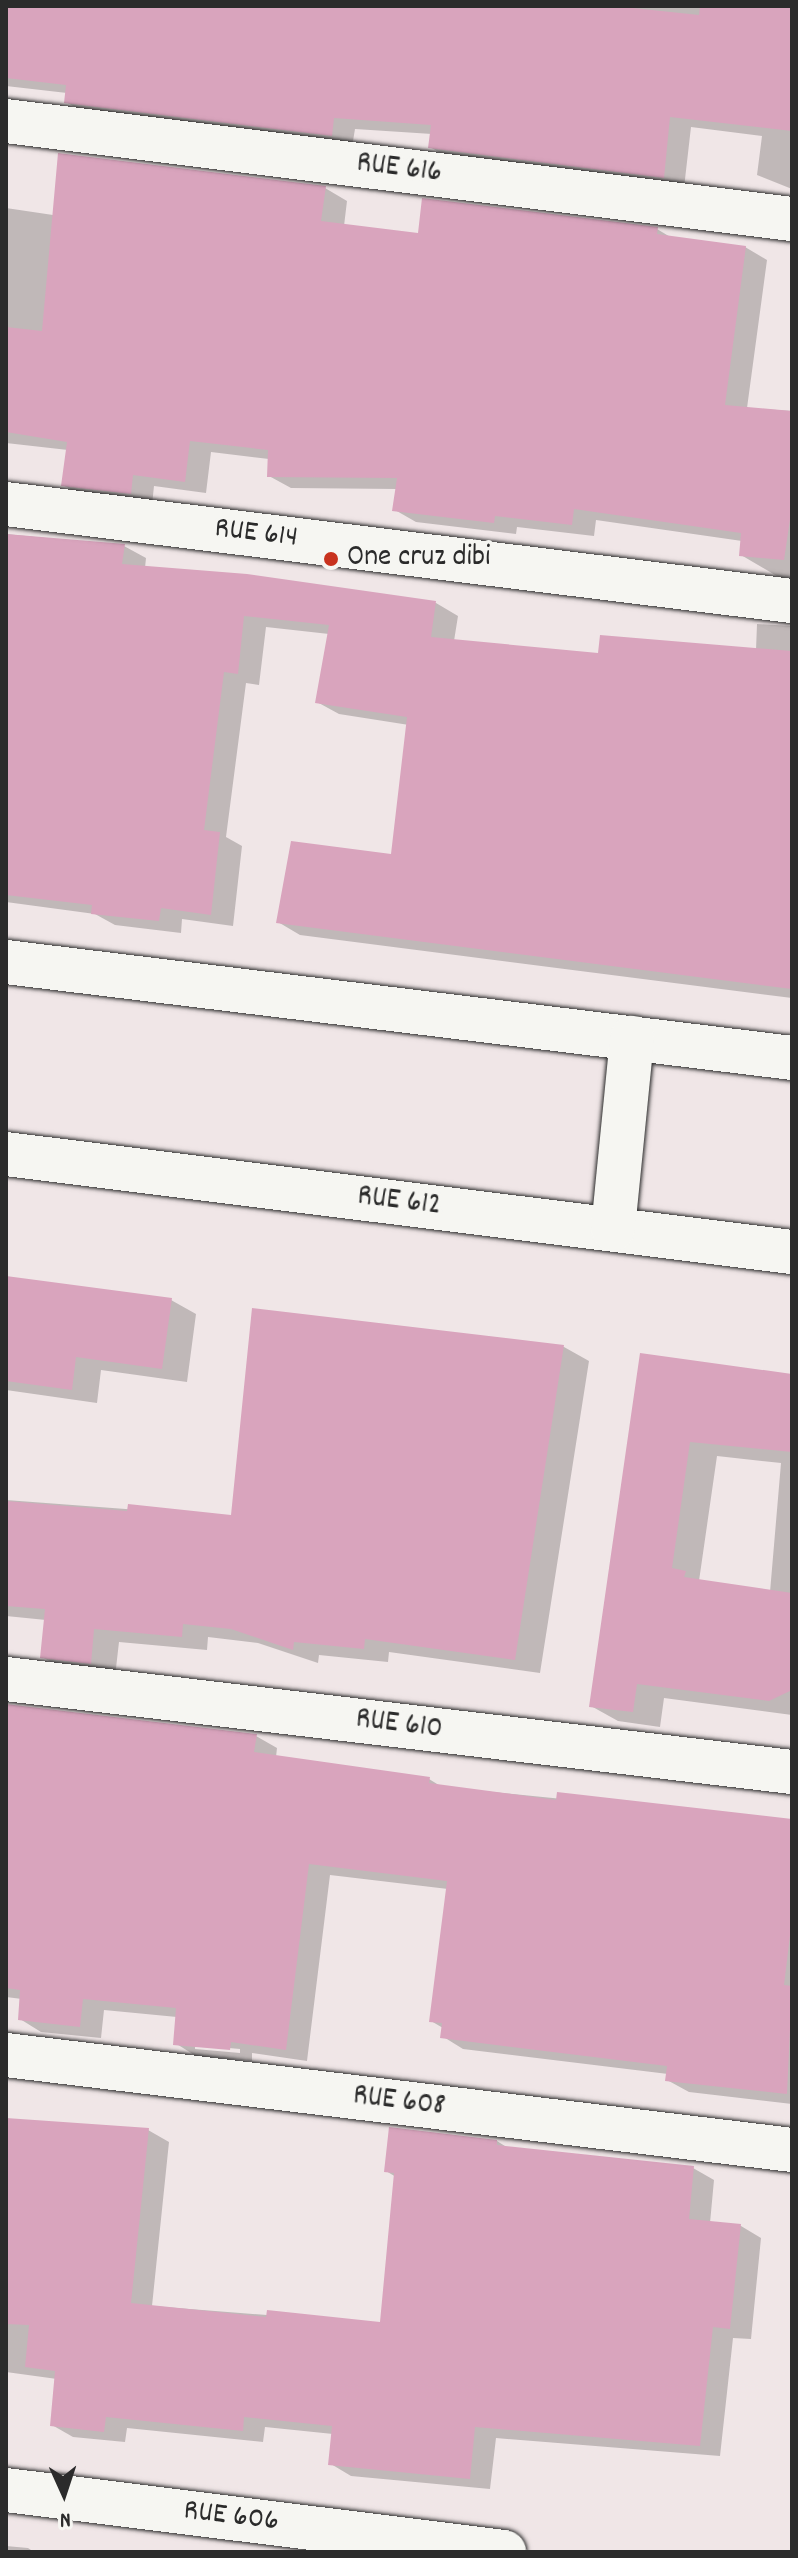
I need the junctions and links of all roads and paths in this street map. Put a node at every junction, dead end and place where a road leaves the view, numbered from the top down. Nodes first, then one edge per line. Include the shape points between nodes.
1 (6, 121) edge
2 (792, 219) edge
3 (6, 504) edge
4 (792, 601) edge
5 (6, 962) edge
6 (632, 1038) junction
7 (792, 1058) edge
8 (6, 1154) edge
9 (613, 1229) junction
10 (792, 1252) edge
11 (6, 1679) edge
12 (792, 1772) edge
13 (6, 2055) edge
14 (792, 2150) edge
15 (6, 2490) edge
16 (504, 2552) edge

1 - 2 street, RUE 616
3 - 4 street, RUE 614
5 - 6 street
6 - 7 street
6 - 9 street
8 - 9 street, RUE 612
9 - 10 street, RUE 612
11 - 12 street, RUE 610
13 - 14 street, RUE 608
15 - 16 street, RUE 606

